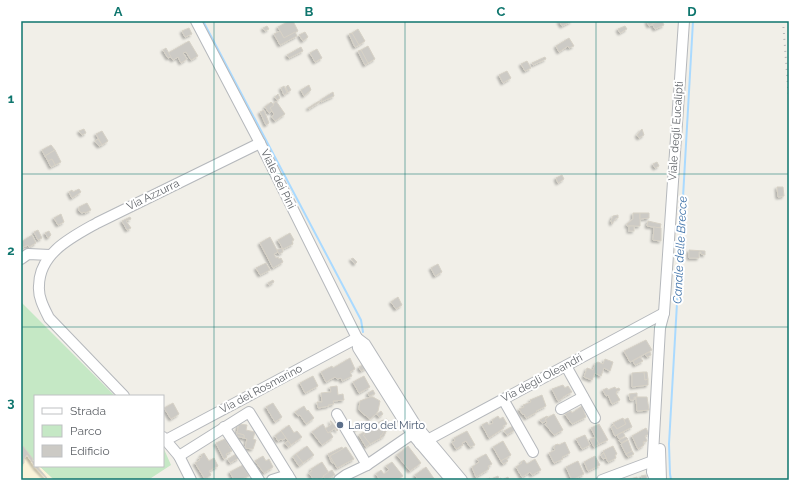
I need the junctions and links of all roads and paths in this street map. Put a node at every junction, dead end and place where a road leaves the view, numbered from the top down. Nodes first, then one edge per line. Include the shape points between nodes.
1 (196, 21) edge
2 (684, 21) edge
3 (260, 143) junction
4 (50, 255) junction
5 (21, 259) edge
6 (664, 313) junction
7 (357, 338) junction
8 (566, 366) junction
9 (123, 395) edge
10 (583, 397) junction
11 (503, 400) junction
12 (561, 409) dead end
13 (337, 414) dead end
14 (595, 418) dead end
15 (224, 427) junction
16 (416, 431) junction
17 (164, 439) edge
18 (424, 442) junction
19 (533, 452) dead end
20 (179, 456) junction
21 (656, 459) junction
22 (368, 465) junction
23 (290, 478) edge
24 (191, 480) edge
25 (259, 480) edge
26 (272, 480) edge
27 (339, 480) edge
28 (451, 480) edge
29 (462, 480) edge
30 (602, 480) edge
31 (655, 480) edge
32 (661, 480) edge

1 - 3 street, Viale dei Pini
2 - 6 street, Viale degli Eucalipti
3 - 4 street, Via Azzurra via 97,223
3 - 7 street, Viale dei Pini
4 - 5 street via 28,254
4 - 9 street via 41,269 38,287 49,318
6 - 8 street, Via degli Oleandri
6 - 21 street, Viale degli Eucalipti via 660,328
7 - 16 street, Viale dei Pini via 358,348
7 - 17 street, Via del Rosmarino
8 - 10 street
8 - 11 street, Via degli Oleandri
10 - 12 street
10 - 14 street
11 - 18 street, Via degli Oleandri
11 - 19 street
13 - 22 street
15 - 20 street, Via del Rosmarino
15 - 23 street, Via del Rosmarino via 248,412
15 - 25 street
16 - 18 street, Viale dei Pini
16 - 22 street
17 - 20 street
18 - 28 street, Viale dei Pini
18 - 29 street, Viale dei Pini
20 - 24 street
21 - 30 street
21 - 31 street, Viale degli Eucalipti via 652,472
21 - 32 street, Viale degli Eucalipti
22 - 27 street
23 - 26 street

